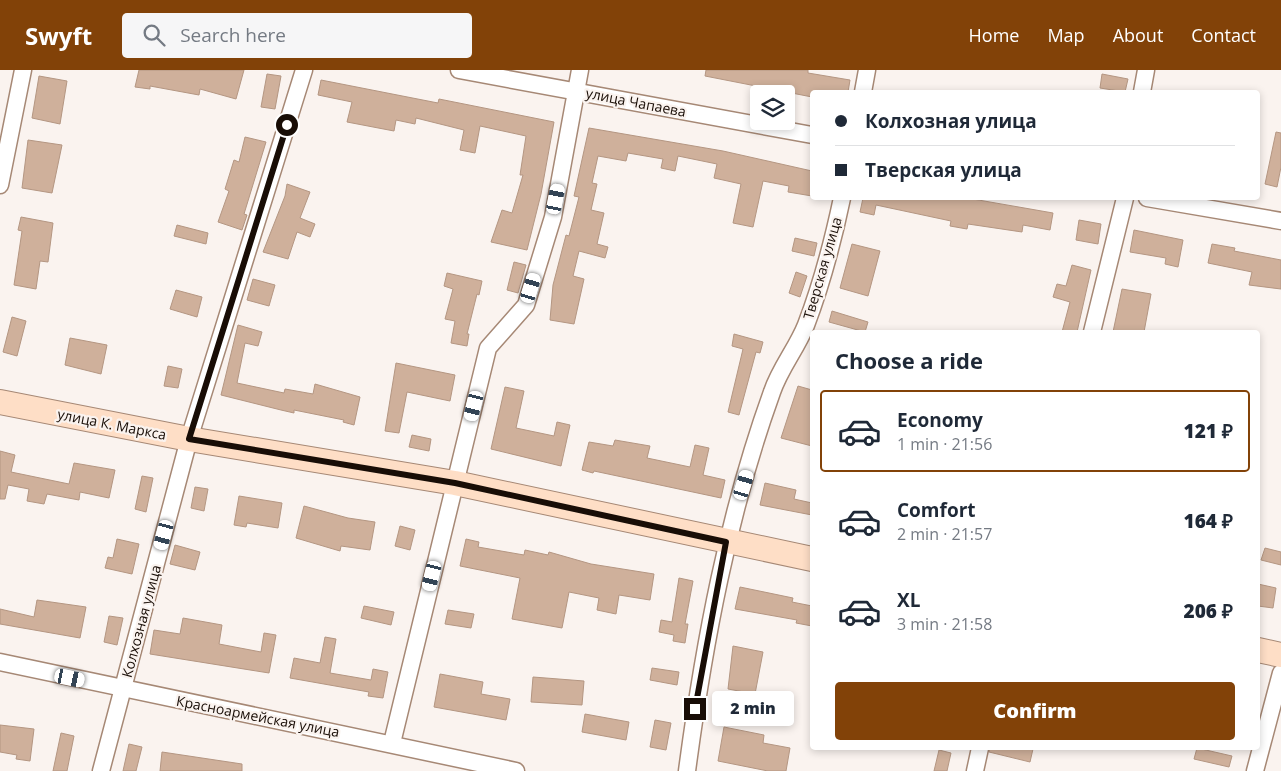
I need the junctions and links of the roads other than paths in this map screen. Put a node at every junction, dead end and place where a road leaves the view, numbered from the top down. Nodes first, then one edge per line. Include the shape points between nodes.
1 (23, 70) edge
2 (304, 70) edge
3 (459, 70) edge
4 (580, 70) edge
5 (868, 70) edge
6 (1146, 70) edge
7 (577, 90) junction
8 (863, 90) edge
9 (1142, 90) edge
10 (810, 136) edge
11 (0, 185) edge
12 (842, 200) edge
13 (1125, 200) edge
14 (1159, 200) edge
15 (1281, 221) edge
16 (1092, 330) edge
17 (0, 402) edge
18 (189, 439) junction
19 (455, 483) junction
20 (726, 542) junction
21 (810, 559) edge
22 (1260, 650) edge
23 (1281, 654) edge
24 (0, 662) edge
25 (1281, 673) edge
26 (123, 689) junction
27 (392, 743) junction
28 (980, 750) edge
29 (101, 771) edge
30 (516, 771) edge
31 (687, 771) edge
32 (975, 771) edge
33 (1255, 771) edge

1 - 11 street
2 - 18 street, Колхозная улица
3 - 7 street, улица Чапаева
4 - 7 street
5 - 8 street
6 - 9 street
7 - 10 street, улица Чапаева
7 - 19 street via 553,217 526,305 488,348
12 - 20 street, Тверская улица via 832,247 806,326 772,390
13 - 16 street
14 - 15 street
17 - 18 main road, улица К. Маркса
18 - 19 main road, улица К. Маркса
18 - 26 street, Колхозная улица
19 - 20 main road, улица К. Маркса
19 - 27 street
20 - 21 main road, улица К. Маркса
20 - 31 street, Тверская улица via 695,709
22 - 23 main road
24 - 26 street, Красноармейская улица
25 - 33 street
26 - 27 street, Красноармейская улица
26 - 29 street, Колхозная улица
27 - 30 street, Красноармейская улица
28 - 32 street

